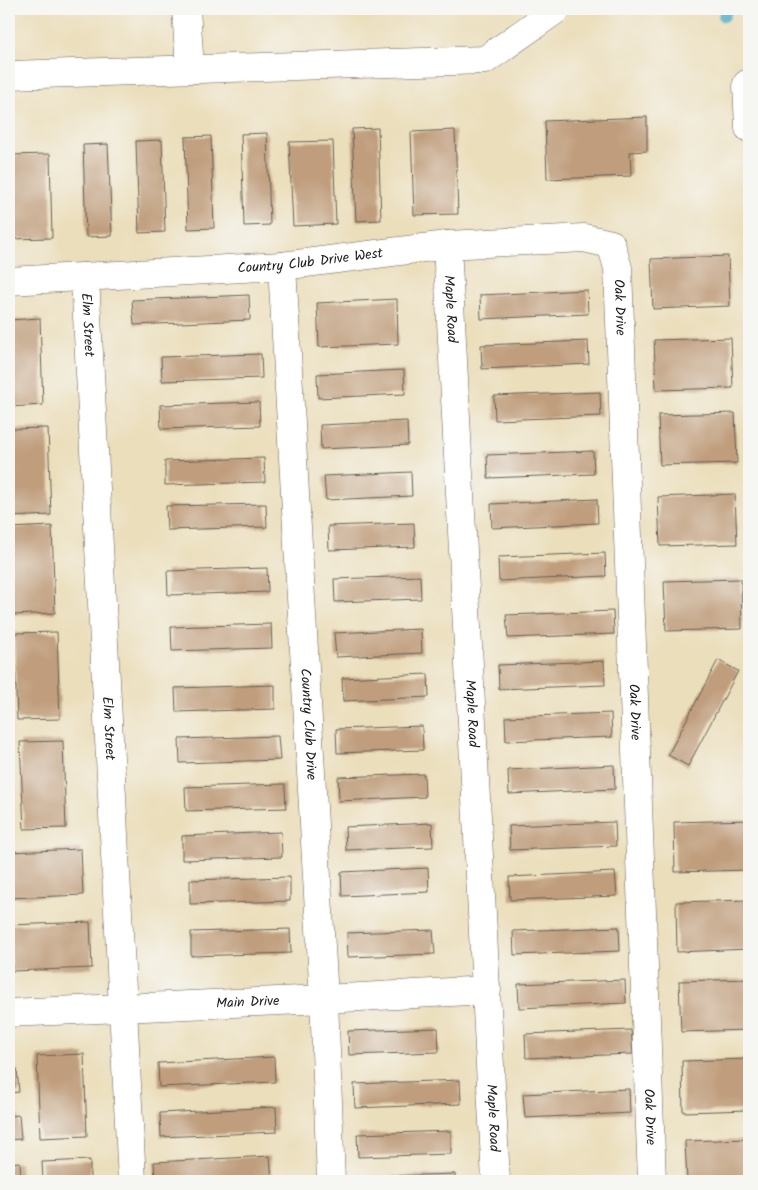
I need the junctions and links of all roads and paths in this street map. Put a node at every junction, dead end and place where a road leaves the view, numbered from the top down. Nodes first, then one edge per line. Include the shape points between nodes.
1 (186, 9) edge
2 (557, 9) edge
3 (190, 69) junction
4 (9, 75) edge
5 (747, 84) dead end
6 (749, 128) edge
7 (611, 244) joint
8 (447, 246) junction
9 (282, 266) junction
10 (86, 277) junction
11 (9, 281) edge
12 (487, 990) junction
13 (324, 999) junction
14 (124, 1008) junction
15 (9, 1013) edge
16 (132, 1181) edge
17 (332, 1181) edge
18 (496, 1181) edge
19 (652, 1181) edge

1 - 3 street
2 - 3 street via 485,60
3 - 4 street
5 - 6 street
7 - 8 street, Country Club Drive West via 584,238
7 - 19 street, Oak Drive via 618,268
8 - 9 street, Country Club Drive West
8 - 12 street, Maple Road
9 - 10 street, Country Club Drive West
9 - 13 street, Country Club Drive
10 - 11 street, Country Club Drive West
10 - 14 street, Elm Street
12 - 13 street, Main Drive
12 - 18 street, Maple Road
13 - 14 street, Main Drive
13 - 17 street, Country Club Drive
14 - 15 street, Main Drive
14 - 16 street, Elm Street

